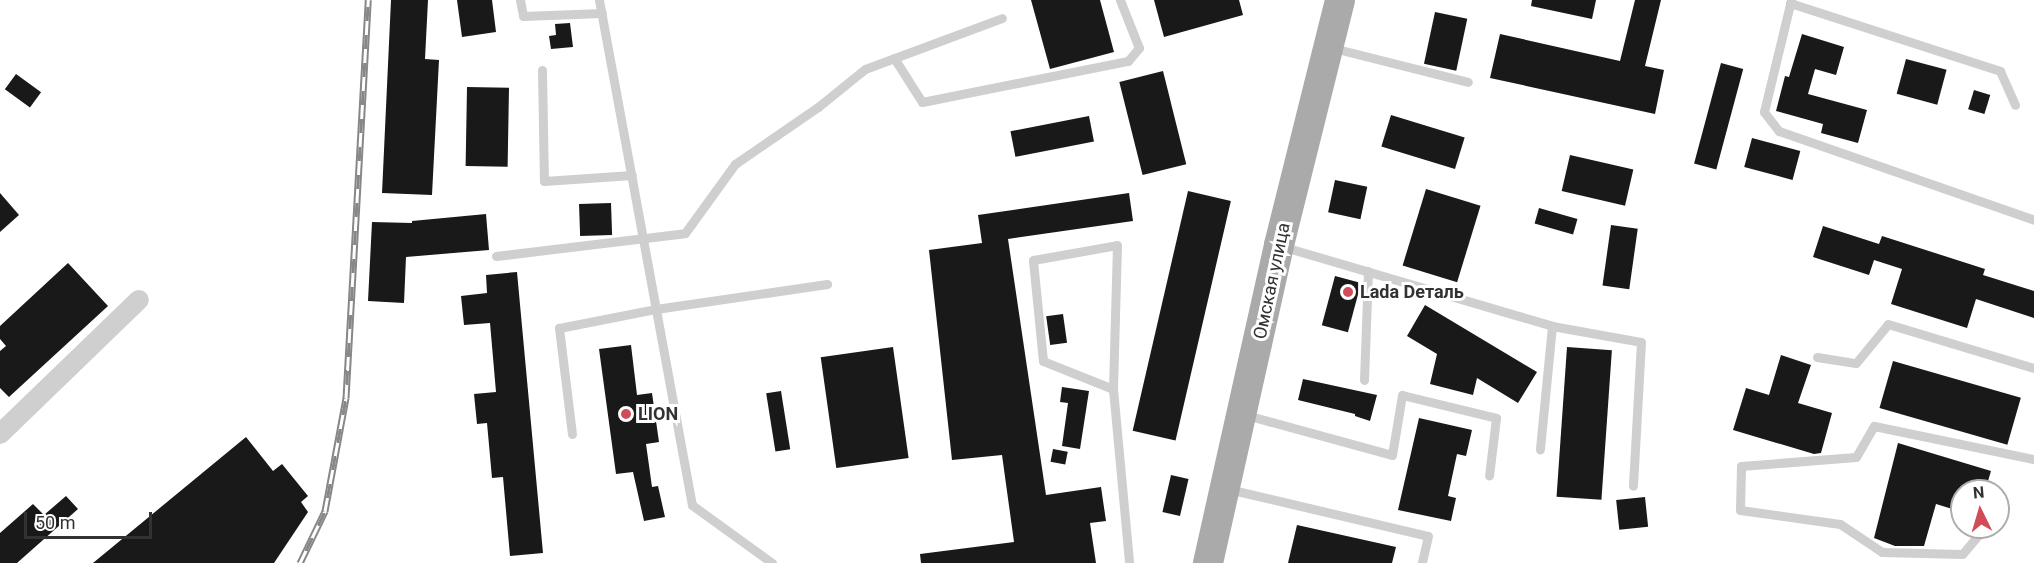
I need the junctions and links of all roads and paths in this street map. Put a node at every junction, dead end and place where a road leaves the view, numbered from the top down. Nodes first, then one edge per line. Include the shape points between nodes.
1 (520, 0) edge
2 (599, 0) edge
3 (1120, 0) edge
4 (1340, 0) edge
5 (1791, 1) edge
6 (602, 13) junction
7 (1002, 18) dead end
8 (1328, 47) junction
9 (894, 58) junction
10 (542, 70) dead end
11 (1468, 82) dead end
12 (2015, 105) dead end
13 (632, 175) junction
14 (2034, 219) edge
15 (643, 239) junction
16 (1279, 245) junction
17 (496, 256) dead end
18 (1368, 271) junction
19 (827, 284) dead end
20 (139, 300) dead end
21 (656, 309) junction
22 (1552, 326) junction
23 (1817, 357) dead end
24 (2034, 368) edge
25 (1364, 380) dead end
26 (1113, 389) junction
27 (1243, 414) junction
28 (0, 434) edge
29 (572, 434) dead end
30 (1540, 449) dead end
31 (2034, 459) edge
32 (1489, 476) dead end
33 (1633, 486) dead end
34 (1226, 488) junction
35 (1975, 539) edge
36 (772, 563) edge
37 (1129, 563) edge
38 (1208, 563) edge
39 (1422, 563) edge

1 - 6 lane via 523,16
2 - 6 lane
3 - 9 lane via 1139,48 1128,61 922,102
4 - 8 main road, Омская улица
5 - 12 lane via 2000,70
5 - 14 lane via 1764,112 1779,131
6 - 13 lane
7 - 9 lane
8 - 11 lane
8 - 16 main road, Омская улица
9 - 15 lane via 865,69 735,164 685,233
10 - 13 lane via 544,181
13 - 15 lane
15 - 17 lane
15 - 21 lane
16 - 18 lane
16 - 27 main road, Омская улица
18 - 22 lane
18 - 25 lane
19 - 21 lane
20 - 28 street
21 - 29 lane via 559,328
21 - 36 lane via 692,505
22 - 30 lane
22 - 33 lane via 1641,342
23 - 24 lane via 1856,363 1888,324
26 - 26 lane via 1043,361 1033,260 1117,245
26 - 37 lane
27 - 32 lane via 1392,455 1402,395 1496,418
27 - 34 main road, Омская улица
31 - 35 lane via 1875,426 1856,457 1741,466 1740,510 1840,524 1882,552 1962,554
34 - 38 main road, Омская улица
34 - 39 lane via 1428,536

